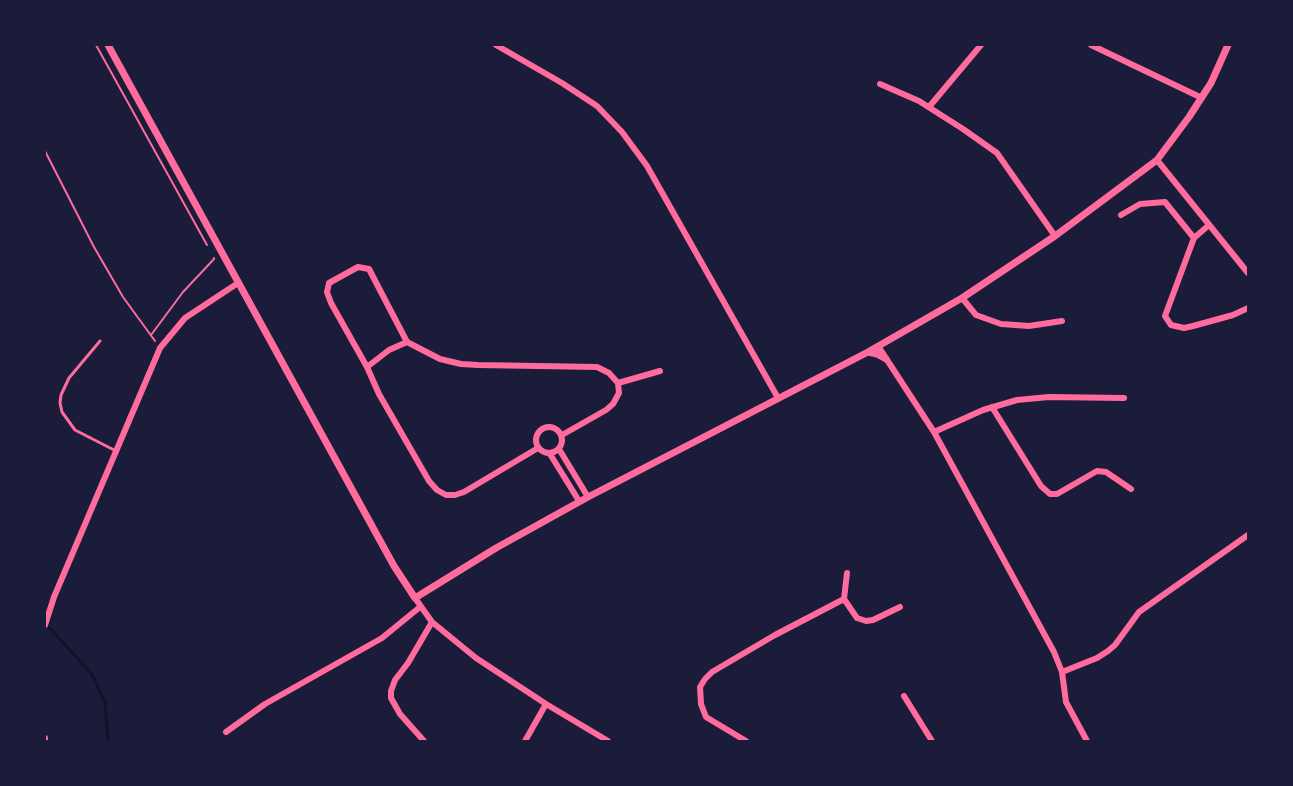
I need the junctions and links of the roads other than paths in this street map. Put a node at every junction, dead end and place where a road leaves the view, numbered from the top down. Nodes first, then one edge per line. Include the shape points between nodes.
1 (108, 45) edge
2 (496, 45) edge
3 (981, 45) edge
4 (1091, 45) edge
5 (1228, 45) edge
6 (880, 84) dead end
7 (1202, 98) junction
8 (929, 107) junction
9 (1157, 160) junction
10 (1121, 215) dead end
11 (1209, 225) junction
12 (1055, 236) junction
13 (1194, 238) junction
14 (1248, 273) edge
15 (238, 283) junction
16 (962, 298) junction
17 (1248, 308) edge
18 (1062, 321) dead end
19 (100, 341) dead end
20 (407, 342) junction
21 (878, 346) junction
22 (868, 352) junction
23 (886, 359) junction
24 (367, 367) junction
25 (660, 371) dead end
26 (618, 383) junction
27 (1124, 398) dead end
28 (778, 399) junction
29 (992, 407) junction
30 (934, 432) junction
31 (562, 435) junction
32 (538, 448) junction
33 (559, 449) junction
34 (116, 451) junction
35 (550, 454) junction
36 (1131, 489) dead end
37 (588, 497) junction
38 (579, 501) junction
39 (1248, 535) edge
40 (847, 573) dead end
41 (415, 598) junction
42 (844, 599) junction
43 (420, 607) junction
44 (900, 607) dead end
45 (432, 622) junction
46 (45, 625) edge
47 (1062, 672) junction
48 (904, 696) dead end
49 (546, 704) junction
50 (226, 732) dead end
51 (424, 741) edge
52 (525, 741) edge
53 (608, 741) edge
54 (746, 741) edge
55 (932, 741) edge
56 (1087, 741) edge

1 - 15 street
2 - 28 street via 597,106 622,132 647,166
3 - 8 street
4 - 7 street
5 - 7 street
6 - 8 street
7 - 9 street
8 - 12 street via 997,153
9 - 11 street
9 - 12 street
10 - 13 street via 1140,204 1165,202
11 - 13 street
11 - 14 street
12 - 16 street
13 - 17 street via 1166,320 1176,327 1193,326
15 - 34 street via 185,318 160,348
15 - 41 street
16 - 18 street via 976,315 1000,324
16 - 21 street
19 - 34 lane via 69,378 60,403 75,430
20 - 24 street
20 - 24 street via 369,269 358,267 335,279 329,283 327,292
20 - 26 street via 461,364 597,367
21 - 22 street
21 - 23 street
22 - 23 street
22 - 28 street
23 - 30 street
24 - 32 street via 429,481 446,495 464,492
25 - 26 street
26 - 31 street via 613,404
27 - 29 street via 1033,398
28 - 37 street
29 - 30 street
29 - 36 street via 1041,486 1050,494 1057,494 1096,471 1106,472
30 - 47 street
31 - 32 street via 552,428 543,428 536,438
31 - 33 street
32 - 35 street
33 - 35 street
33 - 37 street
34 - 46 street
35 - 38 street
37 - 38 street
38 - 41 street
39 - 47 street via 1145,606 1107,651
40 - 42 street
41 - 43 street
42 - 44 street via 857,618 866,621
42 - 54 street via 775,635 705,679 700,687 706,717
43 - 45 street
43 - 50 street via 382,638 265,704
45 - 49 street via 476,658
45 - 51 street via 391,691 400,714
47 - 56 street via 1066,702
48 - 55 street
49 - 52 street
49 - 53 street

